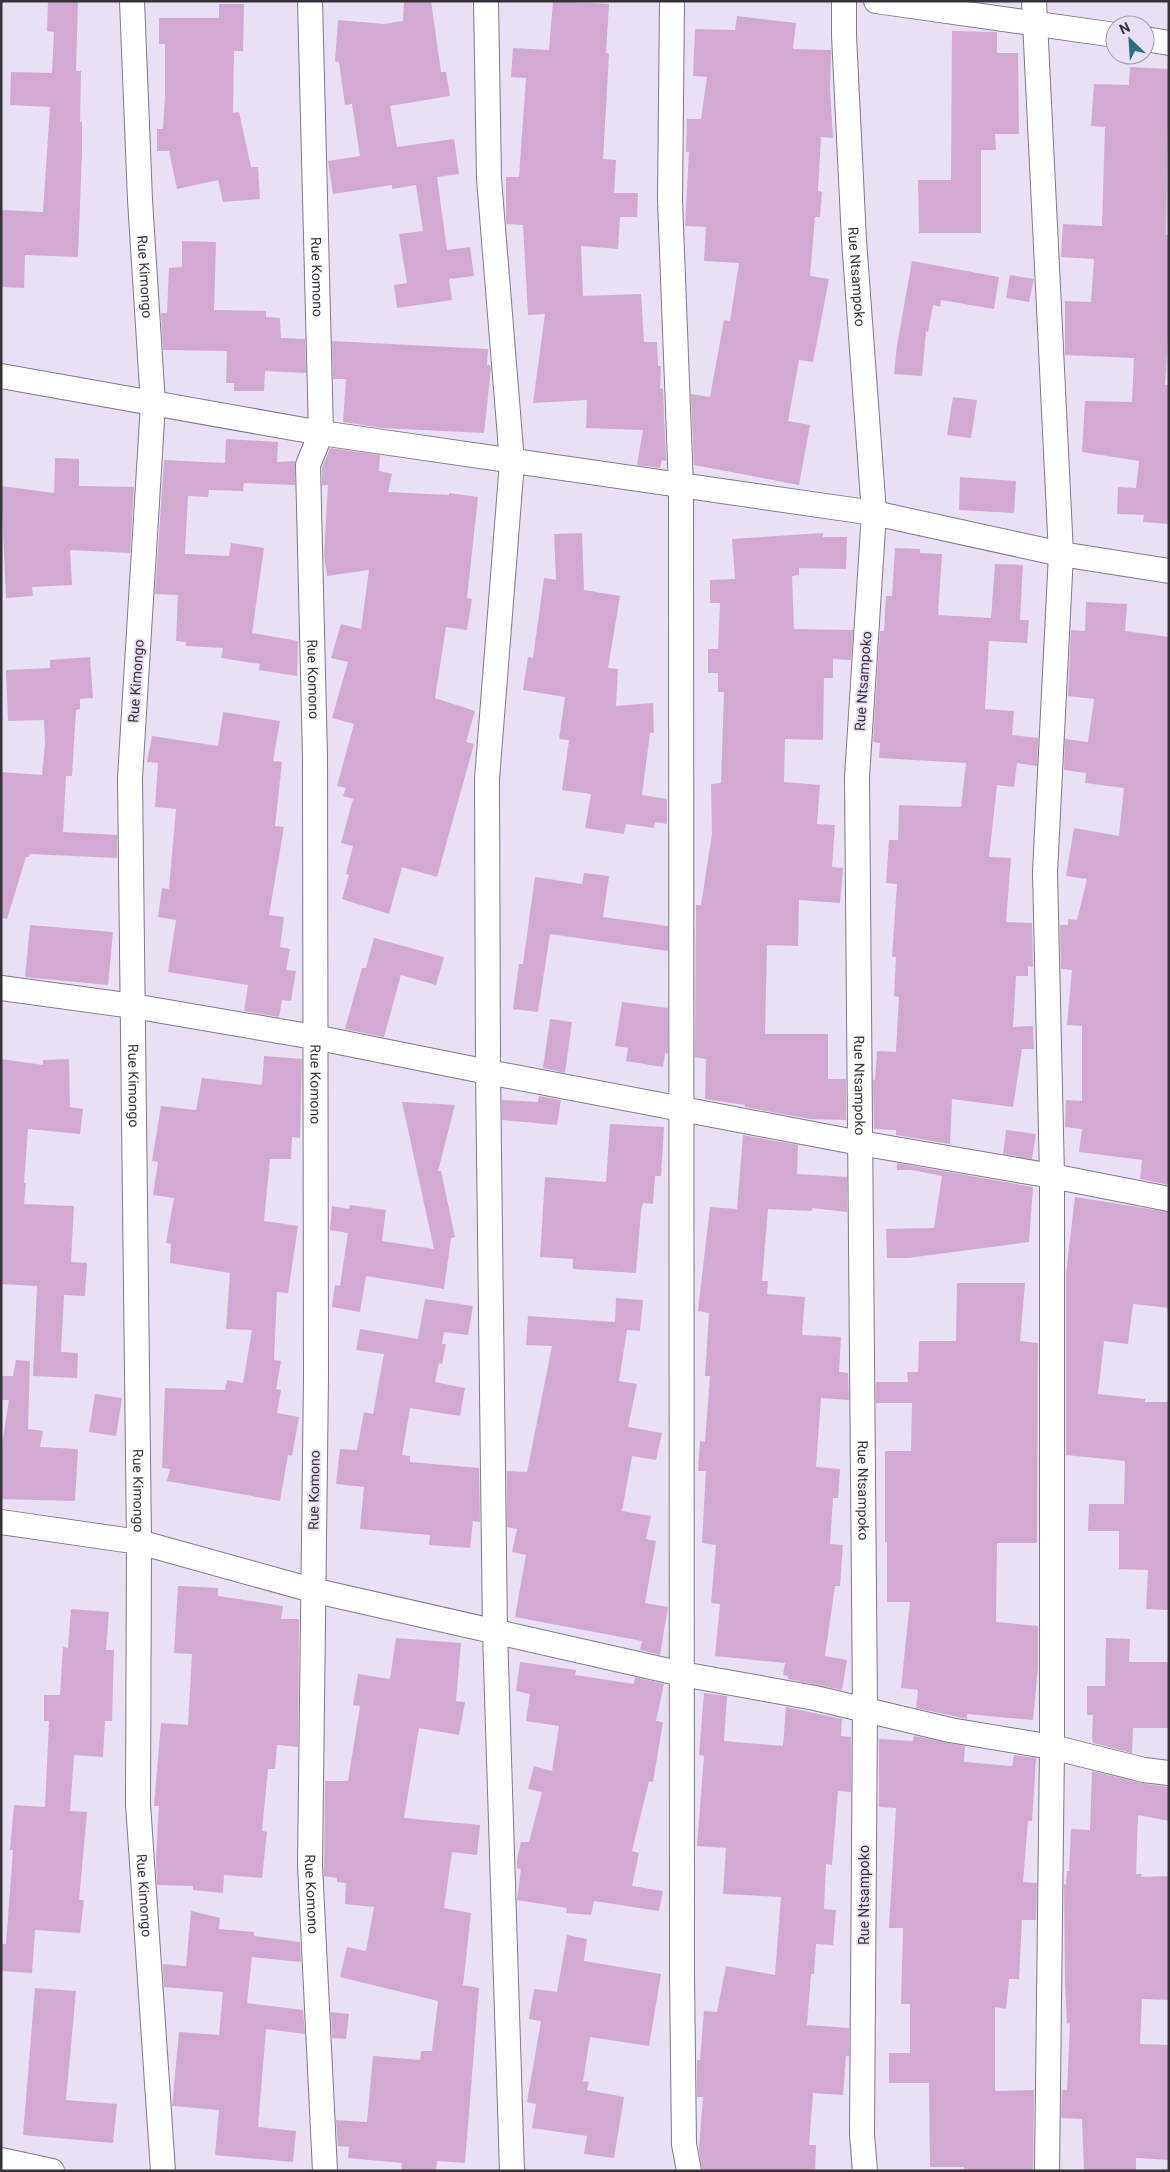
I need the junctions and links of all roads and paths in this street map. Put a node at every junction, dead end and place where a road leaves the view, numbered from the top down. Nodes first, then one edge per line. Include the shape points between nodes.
1 (132, 1) edge
2 (310, 1) edge
3 (486, 1) edge
4 (672, 1) edge
5 (844, 1) edge
6 (876, 1) edge
7 (1034, 12) edge
8 (1105, 32) edge
9 (1155, 41) edge
10 (1169, 43) edge
11 (1, 376) edge
12 (153, 404) junction
13 (320, 433) junction
14 (512, 462) junction
15 (681, 487) junction
16 (874, 513) junction
17 (1061, 554) junction
18 (1169, 571) edge
19 (1, 988) edge
20 (133, 1006) junction
21 (314, 1037) junction
22 (488, 1072) junction
23 (683, 1108) junction
24 (860, 1143) junction
25 (1052, 1176) junction
26 (1169, 1199) edge
27 (1, 1522) edge
28 (139, 1542) junction
29 (312, 1590) junction
30 (495, 1632) junction
31 (682, 1674) junction
32 (865, 1708) junction
33 (1052, 1747) junction
34 (1169, 1773) edge
35 (1, 2160) edge
36 (52, 2171) edge
37 (163, 2171) edge
38 (325, 2171) edge
39 (512, 2171) edge
40 (689, 2171) edge
41 (864, 2171) edge
42 (1047, 2171) edge

1 - 12 street, Rue Kimongo
2 - 13 street, Rue Komono
3 - 14 street via 489,179
4 - 15 street via 670,200
5 - 16 street, Rue Ntsampoko via 854,240
6 - 7 street
7 - 8 street
7 - 17 street
9 - 10 street
11 - 12 street
12 - 13 street
12 - 20 street, Rue Kimongo via 130,778
13 - 14 street
13 - 21 street, Rue Komono via 308,465 315,757
14 - 15 street
14 - 22 street via 487,778
15 - 16 street
15 - 23 street
16 - 17 street
16 - 24 street, Rue Ntsampoko via 857,777
17 - 18 street
17 - 25 street via 1045,872
19 - 20 street
20 - 21 street
20 - 28 street, Rue Kimongo
21 - 22 street
21 - 29 street, Rue Komono via 316,1377
22 - 23 street
22 - 30 street
23 - 24 street
23 - 31 street
24 - 25 street
24 - 32 street, Rue Ntsampoko
25 - 26 street
25 - 33 street
27 - 28 street
28 - 29 street
28 - 37 street, Rue Kimongo via 138,1804
29 - 30 street
29 - 38 street, Rue Komono via 310,1864
30 - 31 street
30 - 39 street
31 - 32 street
31 - 40 street via 684,2144
32 - 33 street via 950,1730
32 - 41 street, Rue Ntsampoko
33 - 34 street
33 - 42 street
35 - 36 street

